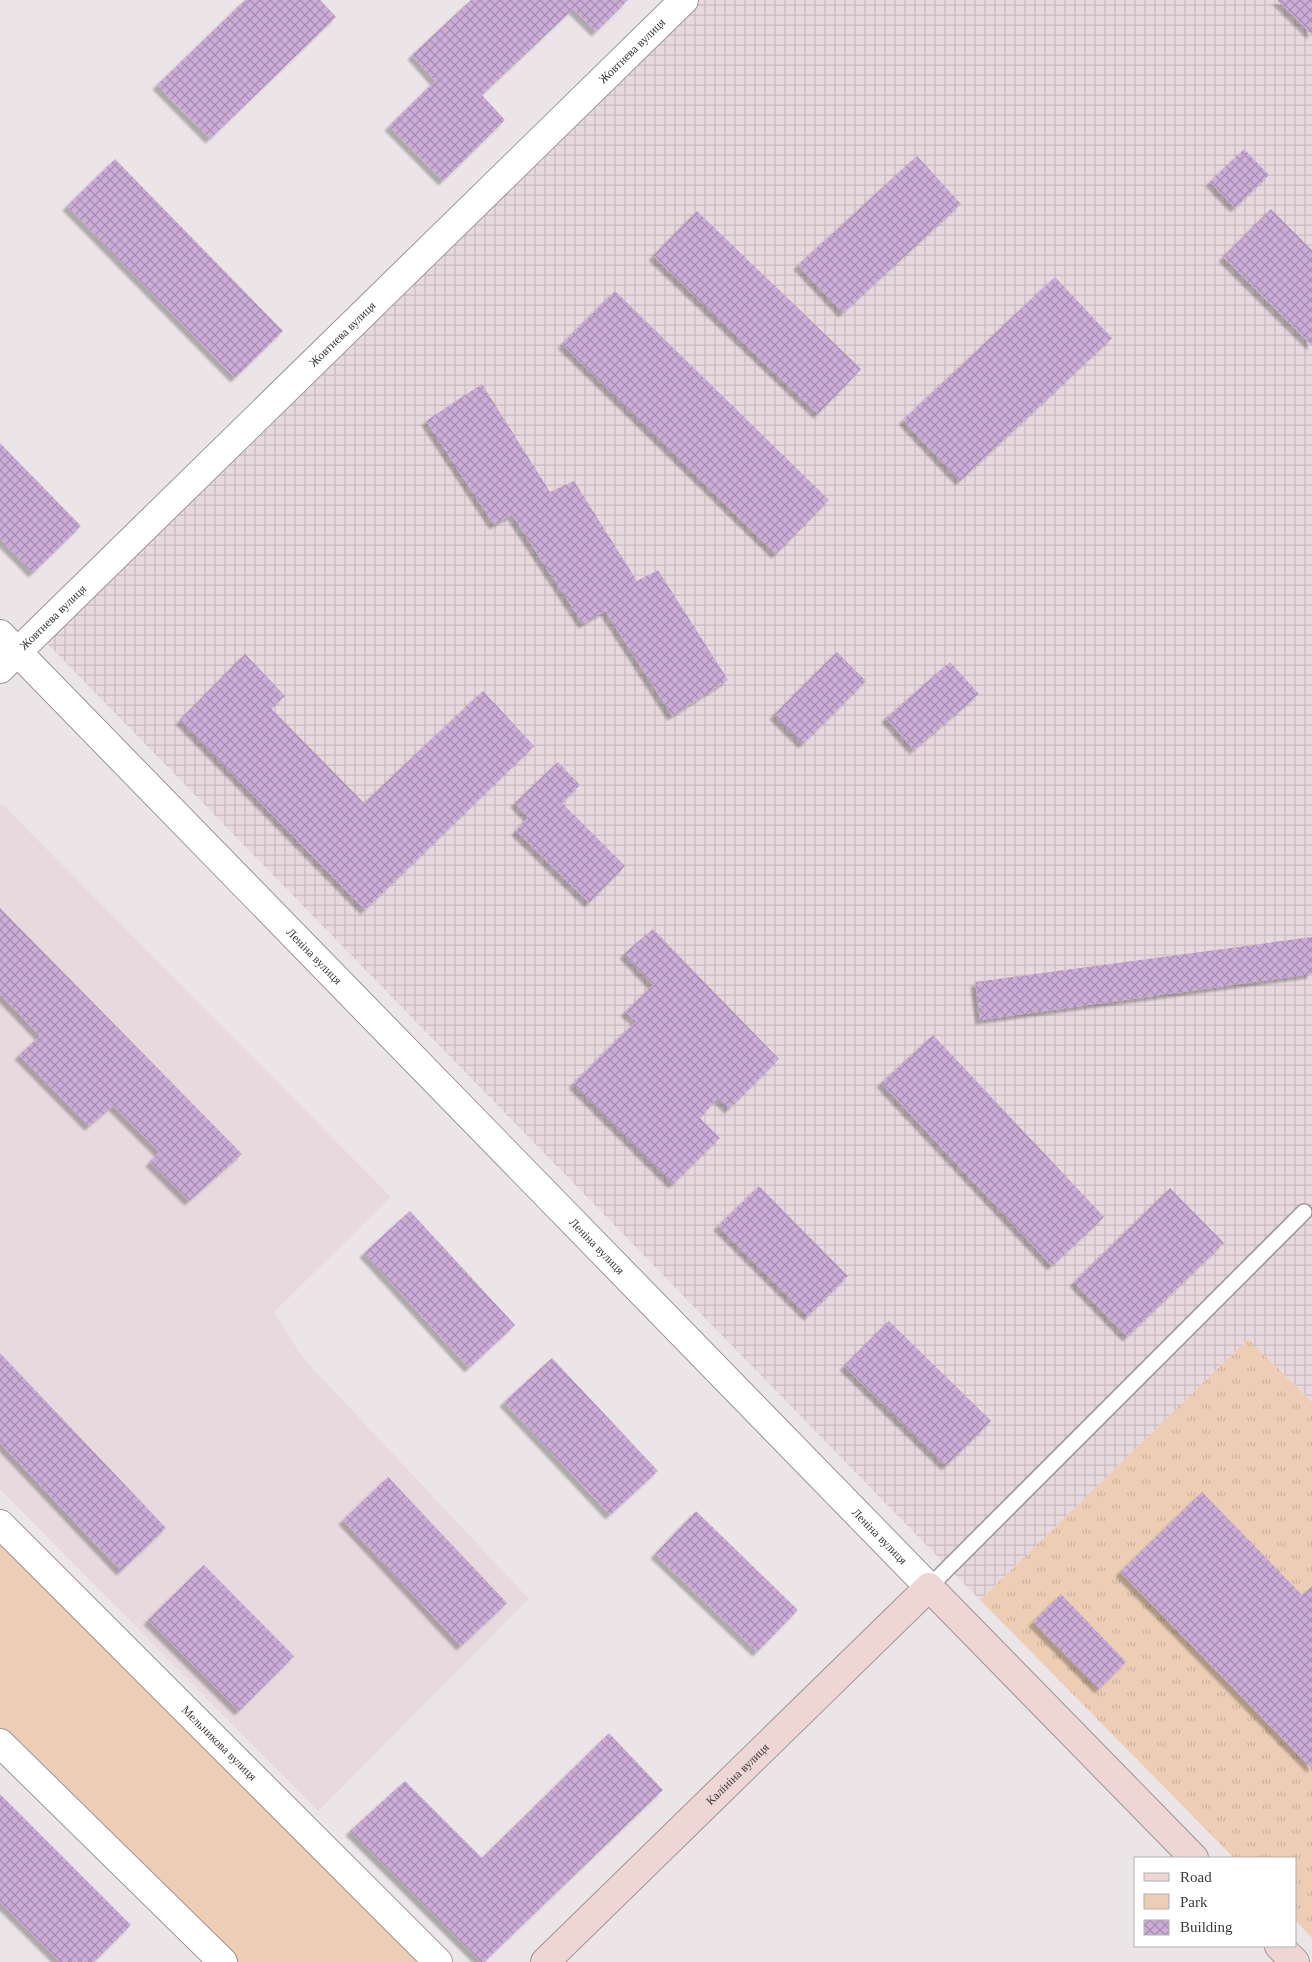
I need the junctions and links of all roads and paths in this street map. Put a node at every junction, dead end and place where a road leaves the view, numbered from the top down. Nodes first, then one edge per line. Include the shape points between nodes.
1 (684, 0) edge
2 (6, 652) edge
3 (1304, 1212) dead end
4 (0, 1524) edge
5 (929, 1587) junction
6 (0, 1743) edge
7 (1193, 1857) edge
8 (1280, 1947) edge
9 (223, 1962) edge
10 (438, 1962) edge
11 (544, 1962) edge
12 (1295, 1962) edge

1 - 2 street, Жовтнева вулиця
2 - 5 street, Леніна вулиця
3 - 5 lane
4 - 10 street, Мельникова вулиця
5 - 7 main road, Леніна вулиця
5 - 11 main road, Калініна вулиця
6 - 9 street
8 - 12 main road

